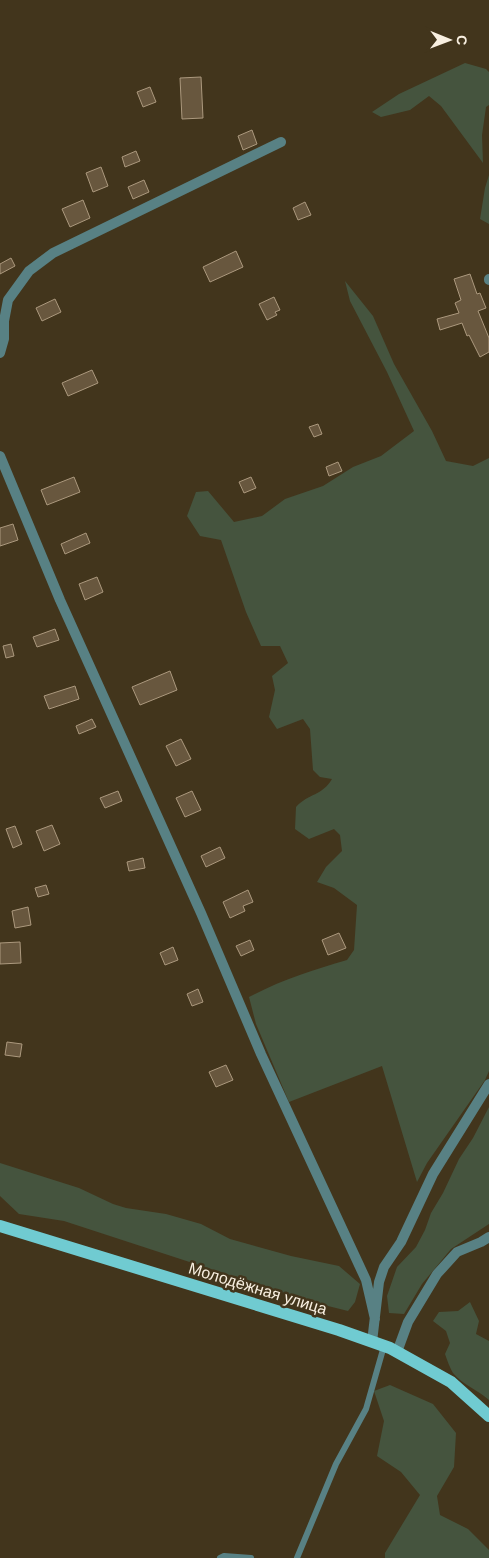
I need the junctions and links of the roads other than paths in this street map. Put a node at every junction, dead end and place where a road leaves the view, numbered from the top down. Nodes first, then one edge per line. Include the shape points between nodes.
1 (281, 142) dead end
2 (0, 353) edge
3 (0, 456) edge
4 (489, 1084) edge
5 (0, 1226) edge
6 (486, 1242) edge
7 (375, 1319) junction
8 (378, 1344) junction
9 (397, 1352) junction
10 (489, 1416) edge
11 (220, 1558) edge
12 (251, 1558) edge
13 (297, 1558) edge

1 - 2 street via 53,253 29,271 8,300
3 - 7 street via 60,600 366,1280
4 - 7 street via 434,1174 401,1242 384,1267
5 - 8 main road, Молодёжная улица
6 - 9 street via 457,1252 437,1274 408,1322
7 - 8 street
8 - 9 main road, Молодёжная улица
8 - 13 lane via 366,1409 336,1464
9 - 10 main road, Молодёжная улица via 452,1382
11 - 12 lane

